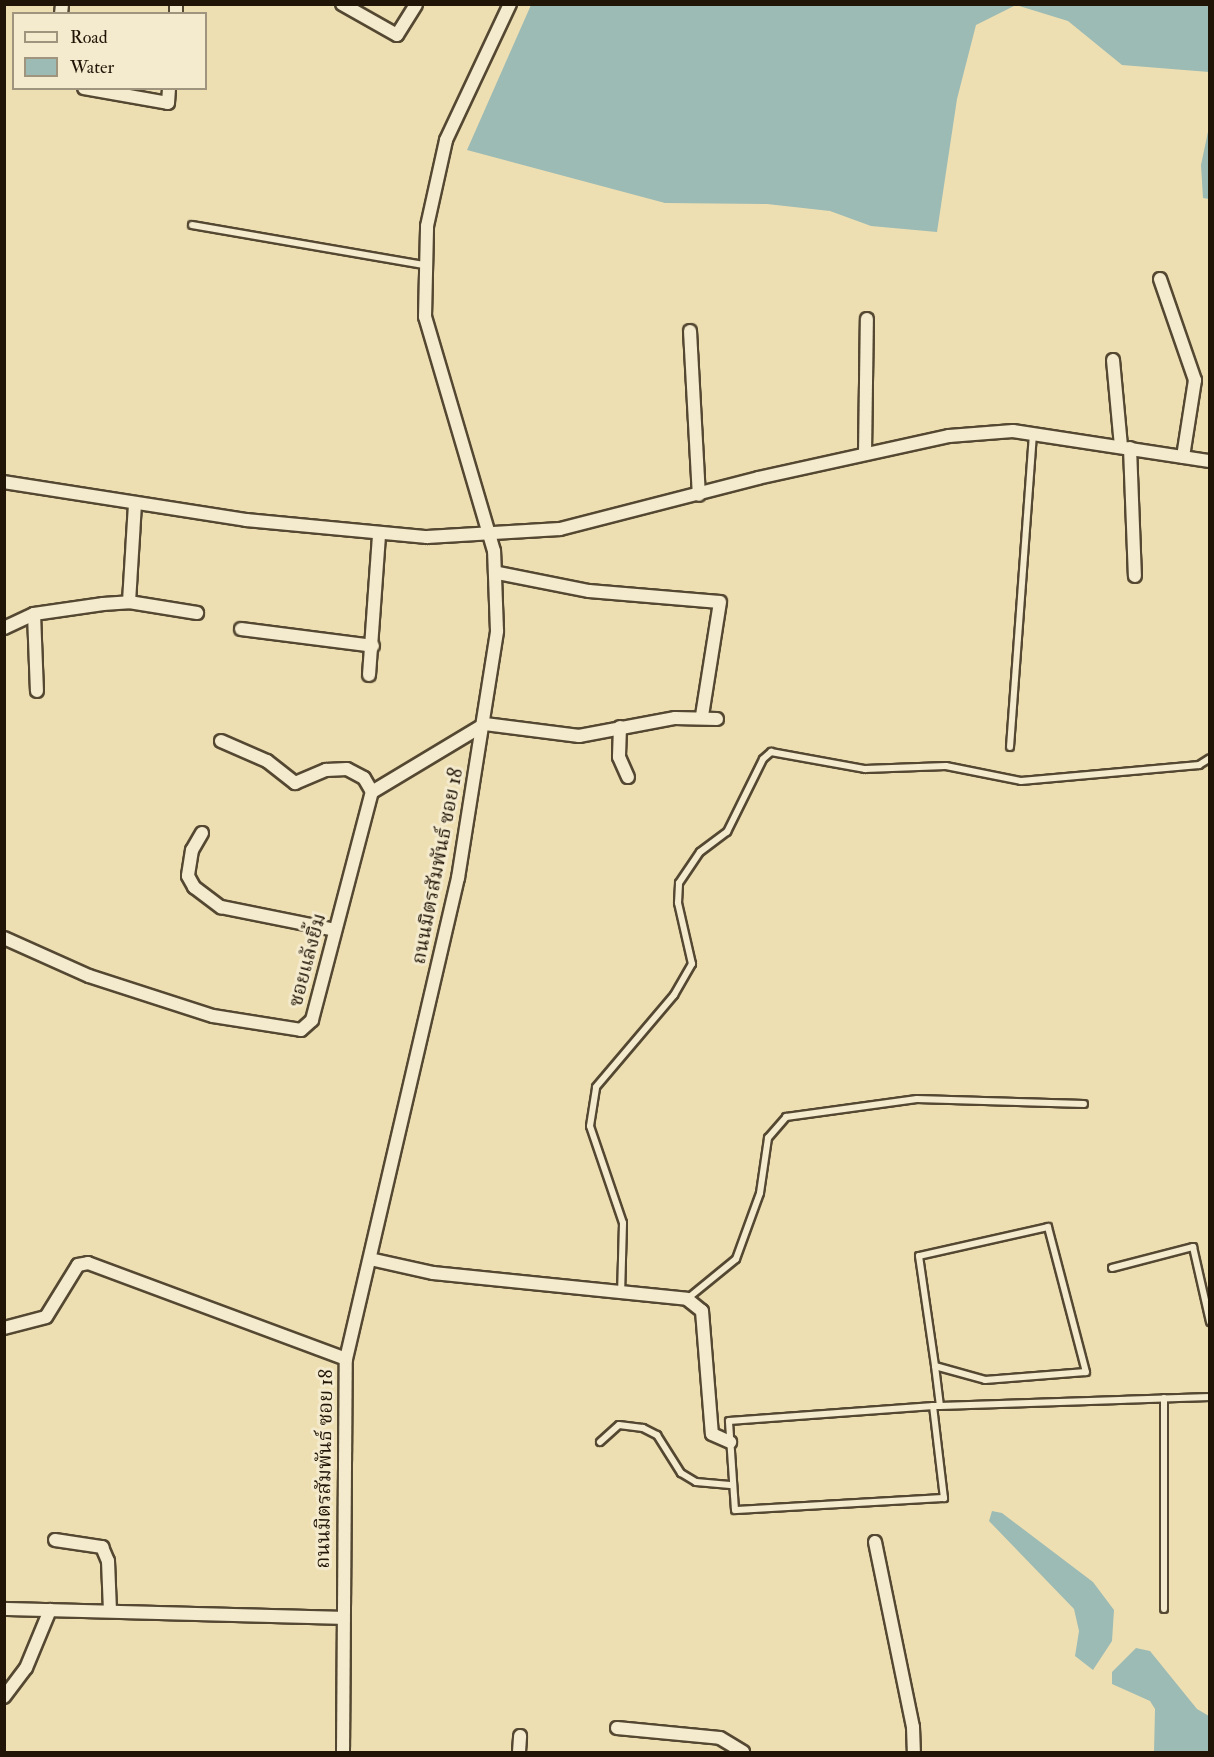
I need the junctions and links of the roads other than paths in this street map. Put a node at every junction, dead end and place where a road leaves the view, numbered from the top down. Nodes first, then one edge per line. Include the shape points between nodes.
1 (342, 4) edge
2 (416, 4) edge
3 (510, 4) edge
4 (95, 90) edge
5 (169, 90) edge
6 (192, 225) dead end
7 (424, 265) junction
8 (1160, 279) dead end
9 (867, 319) dead end
10 (690, 331) dead end
11 (1113, 360) dead end
12 (1034, 434) junction
13 (1126, 448) junction
14 (866, 454) junction
15 (1183, 457) junction
16 (1209, 461) edge
17 (4, 482) edge
18 (699, 495) junction
19 (135, 504) junction
20 (488, 530) junction
21 (379, 534) junction
22 (498, 573) junction
23 (1135, 576) dead end
24 (129, 602) junction
25 (197, 613) dead end
26 (34, 614) junction
27 (4, 628) edge
28 (241, 629) dead end
29 (373, 646) junction
30 (369, 675) dead end
31 (37, 691) dead end
32 (702, 716) junction
33 (717, 719) dead end
34 (485, 724) junction
35 (620, 727) junction
36 (221, 741) dead end
37 (1010, 747) dead end
38 (1209, 758) edge
39 (628, 777) dead end
40 (372, 792) junction
41 (202, 833) dead end
42 (335, 930) junction
43 (4, 938) edge
44 (1084, 1104) dead end
45 (370, 1259) junction
46 (1112, 1268) dead end
47 (621, 1295) junction
48 (687, 1299) junction
49 (1209, 1322) edge
50 (4, 1328) edge
51 (346, 1359) junction
52 (934, 1366) junction
53 (1209, 1397) edge
54 (1164, 1398) junction
55 (937, 1406) junction
56 (600, 1442) dead end
57 (730, 1442) junction
58 (733, 1485) junction
59 (55, 1540) dead end
60 (875, 1542) dead end
61 (4, 1609) edge
62 (1164, 1609) dead end
63 (50, 1610) junction
64 (110, 1611) junction
65 (341, 1618) junction
66 (4, 1697) edge
67 (617, 1728) dead end
68 (520, 1736) dead end
69 (343, 1752) edge
70 (519, 1752) edge
71 (743, 1752) edge
72 (914, 1752) edge

1 - 2 street via 397,35
3 - 7 street, ถนนมิตรสัมพันธ์ ซอย 18 via 446,140 432,189
4 - 5 street via 168,103
6 - 7 lane
7 - 20 street, ถนนมิตรสัมพันธ์ ซอย 18 via 425,317
8 - 15 street via 1195,380
9 - 14 street
10 - 18 street
11 - 13 street
12 - 13 street
12 - 14 street via 949,436
12 - 37 lane
13 - 15 street
13 - 23 street
14 - 18 street
15 - 16 street
17 - 19 street
18 - 20 street via 560,529
19 - 21 street
19 - 24 street
20 - 21 street via 427,537
20 - 22 street, ถนนมิตรสัมพันธ์ ซอย 18
21 - 29 street
22 - 32 street via 588,591 720,602
22 - 34 street, ถนนมิตรสัมพันธ์ ซอย 18 via 497,631
24 - 25 street
24 - 26 street
26 - 27 street
26 - 31 street
28 - 29 street
29 - 30 street
32 - 33 street
32 - 35 street
34 - 35 street via 579,736
34 - 40 street
34 - 45 street, ถนนมิตรสัมพันธ์ ซอย 18 via 458,878
35 - 39 street via 619,757
36 - 40 street via 267,761 295,783 326,770 347,769 364,778
38 - 47 lane via 1199,765 1022,781 946,766 866,769 771,752 763,759 727,832 700,852 679,883 678,903 692,964 674,995 596,1087 590,1126 623,1223
40 - 42 street, ซอยแล้งยิ้ม
41 - 42 street via 192,850 188,876 194,887 221,908
42 - 43 street, ซอยแล้งยิ้ม via 312,1020 301,1030 213,1016 89,976
44 - 48 lane via 917,1099 786,1117 768,1138 760,1193 736,1259
45 - 47 street via 432,1273
45 - 51 street, ถนนมิตรสัมพันธ์ ซอย 18
46 - 49 lane via 1193,1247
47 - 48 street
48 - 57 street via 702,1311 712,1434
50 - 51 street via 46,1317 78,1265 88,1263
51 - 65 street, ถนนมิตรสัมพันธ์ ซอย 18
52 - 52 lane via 919,1256 1048,1227 1086,1372 985,1380
52 - 55 lane
53 - 54 lane
54 - 55 lane
54 - 62 lane
55 - 57 lane via 729,1420
55 - 58 lane via 944,1498 735,1510
56 - 58 lane via 619,1425 643,1428 657,1435 681,1473 696,1482
57 - 58 lane
59 - 64 street via 102,1547 108,1561
60 - 72 street via 913,1727
61 - 63 street
63 - 64 street
63 - 66 street via 26,1668
64 - 65 street
65 - 69 street, ถนนมิตรสัมพันธ์ ซอย 18
67 - 71 street via 720,1738
68 - 70 street

